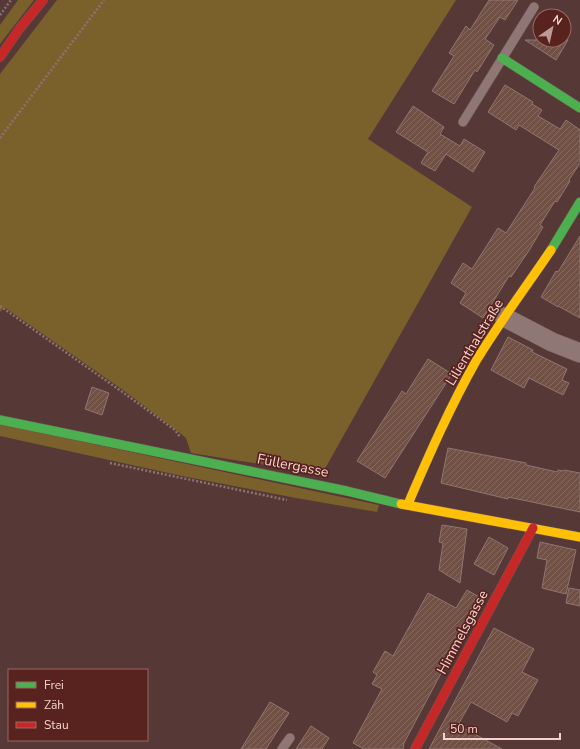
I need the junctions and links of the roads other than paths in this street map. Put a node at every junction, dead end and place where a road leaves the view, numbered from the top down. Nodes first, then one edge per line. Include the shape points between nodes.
1 (43, 0) edge
2 (534, 7) dead end
3 (0, 57) edge
4 (502, 58) junction
5 (580, 108) edge
6 (463, 122) dead end
7 (580, 202) edge
8 (504, 317) junction
9 (580, 353) edge
10 (0, 420) edge
11 (408, 504) junction
12 (533, 528) junction
13 (580, 537) edge
14 (290, 738) dead end
15 (282, 749) edge
16 (415, 749) edge

1 - 3 street
2 - 4 lane
4 - 5 street
4 - 6 lane
7 - 8 street, Lilienthalstraße
8 - 9 street via 552,342
8 - 11 street, Lilienthalstraße via 446,418
10 - 11 street, Füllergasse
11 - 12 street, Füllergasse
12 - 13 street, Füllergasse
12 - 16 street, Himmelsgasse
14 - 15 lane

